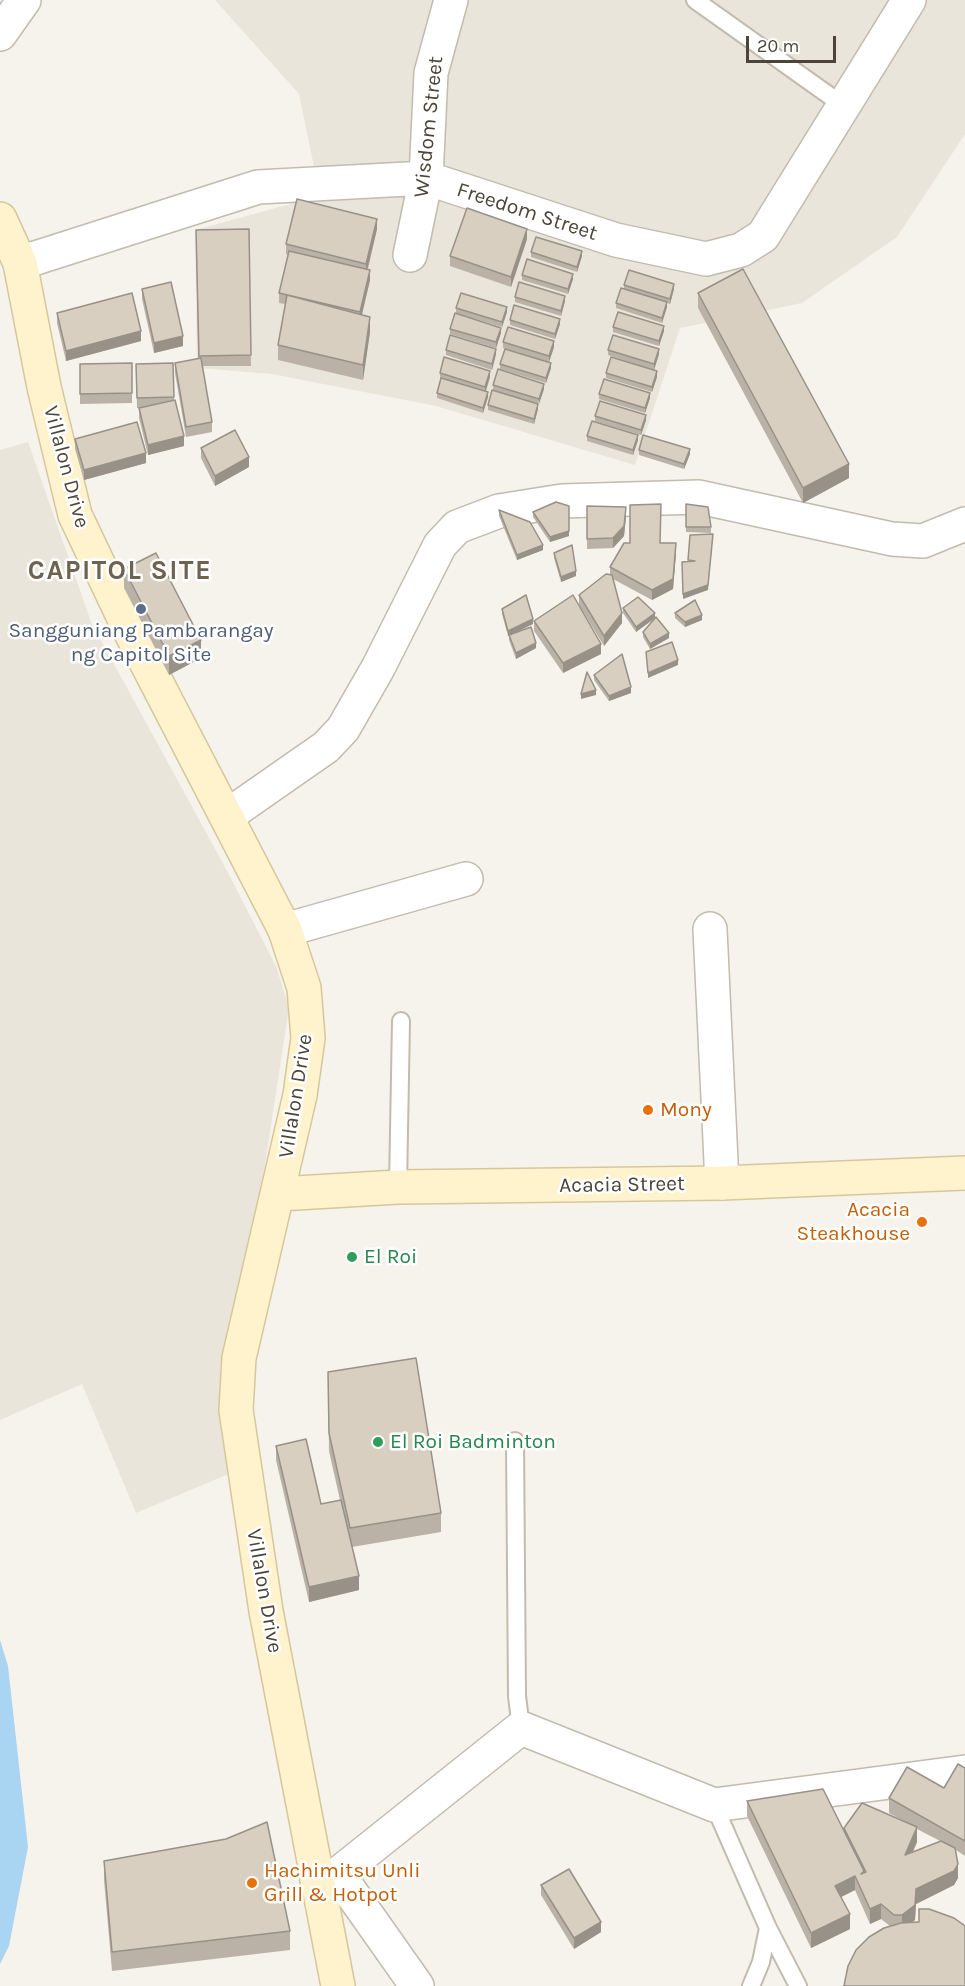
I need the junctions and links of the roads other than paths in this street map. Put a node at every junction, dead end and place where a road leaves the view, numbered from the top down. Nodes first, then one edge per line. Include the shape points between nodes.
1 (24, 0) edge
2 (451, 0) edge
3 (695, 0) edge
4 (909, 0) edge
5 (0, 34) edge
6 (844, 106) junction
7 (426, 178) junction
8 (0, 219) edge
9 (410, 255) dead end
10 (21, 263) junction
11 (965, 524) edge
12 (227, 816) junction
13 (466, 879) dead end
14 (710, 929) dead end
15 (285, 930) junction
16 (400, 1020) dead end
17 (965, 1173) edge
18 (722, 1184) junction
19 (398, 1188) junction
20 (279, 1194) junction
21 (514, 1441) dead end
22 (521, 1728) junction
23 (965, 1772) edge
24 (714, 1805) junction
25 (328, 1877) junction
26 (768, 1928) junction
27 (338, 1986) edge
28 (417, 1986) edge
29 (751, 1986) edge
30 (798, 1986) edge

1 - 5 street
2 - 7 street, Wisdom Street via 431,73
3 - 6 lane
4 - 6 street, Freedom Street
6 - 7 street, Freedom Street via 763,236 741,250 706,259 616,240
7 - 9 street, Wisdom Street
7 - 10 street, Freedom Street via 258,187
8 - 10 street, Villalon Drive
10 - 12 street, Villalon Drive via 44,387 75,515 127,625
11 - 12 street via 923,540 892,539 699,497 562,501 499,511 457,527 440,545 343,729 327,747
12 - 15 street, Villalon Drive
13 - 15 street
14 - 18 street
15 - 20 street, Villalon Drive via 304,988 308,1038
16 - 19 lane
17 - 18 street, Acacia Street
18 - 19 street, Acacia Street
19 - 20 street, Acacia Street
20 - 25 street, Villalon Drive via 239,1358 236,1410 266,1611
21 - 22 lane via 517,1696
22 - 24 street
22 - 25 street
23 - 24 street
24 - 26 lane
25 - 27 street, Villalon Drive
25 - 28 street
26 - 29 lane
26 - 30 lane

